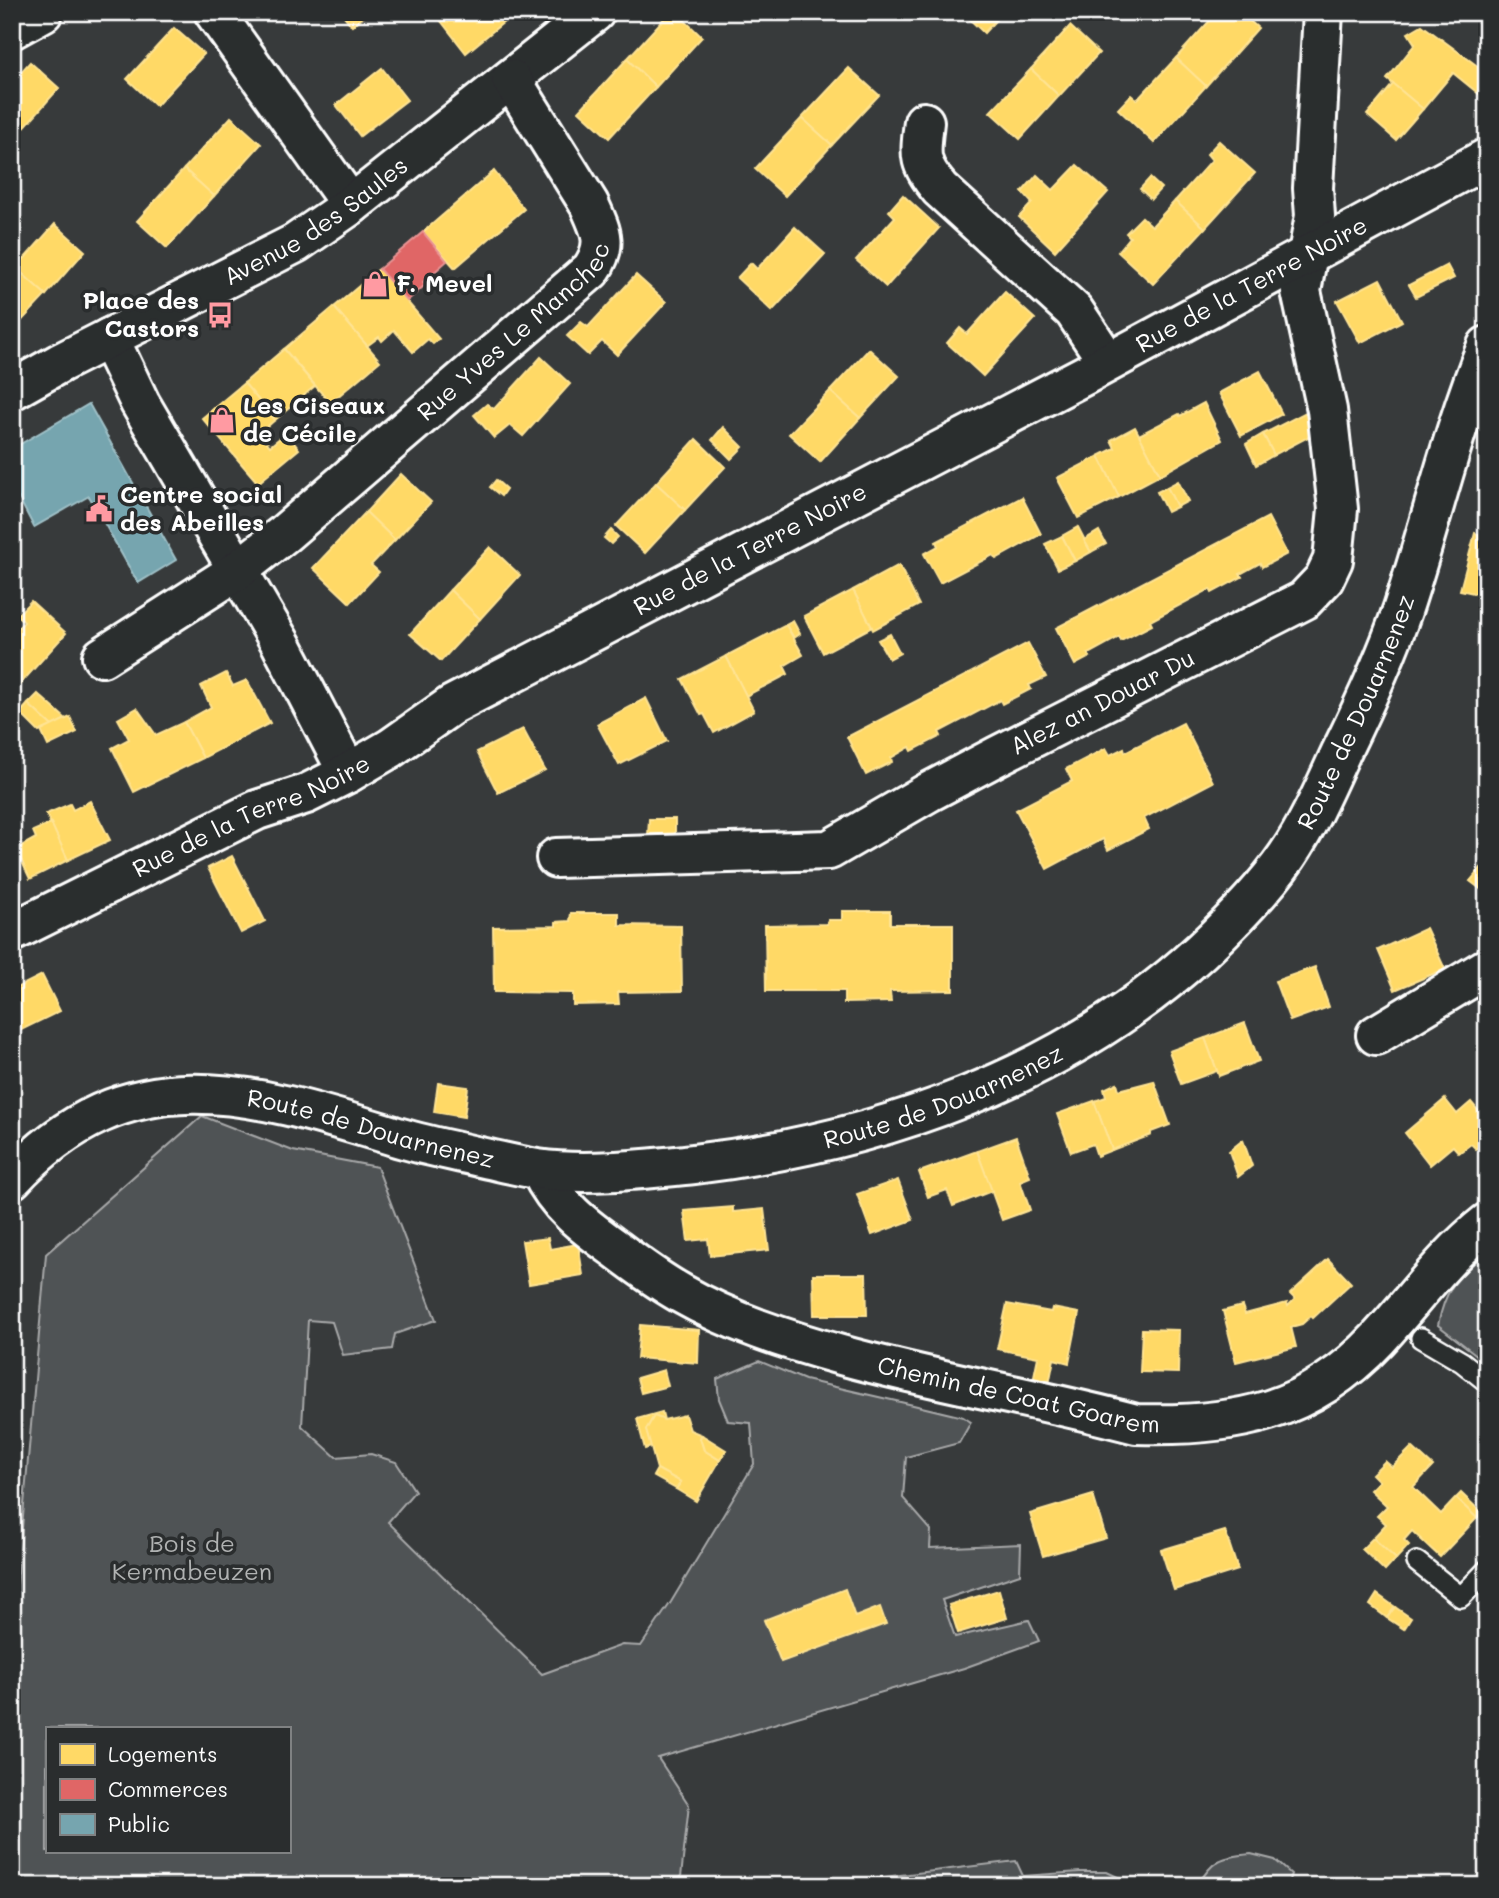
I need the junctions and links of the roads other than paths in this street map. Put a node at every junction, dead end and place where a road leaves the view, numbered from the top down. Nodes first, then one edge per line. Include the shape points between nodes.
1 (43, 12) edge
2 (214, 12) edge
3 (595, 12) edge
4 (1323, 12) edge
5 (12, 29) edge
6 (511, 79) junction
7 (924, 122) dead end
8 (1487, 158) edge
9 (351, 205) junction
10 (1307, 256) junction
11 (109, 338) junction
12 (1487, 346) edge
13 (1108, 362) junction
14 (12, 390) edge
15 (238, 570) junction
16 (102, 657) dead end
17 (348, 773) junction
18 (556, 858) dead end
19 (12, 932) edge
20 (1487, 968) edge
21 (1376, 1035) dead end
22 (540, 1170) junction
23 (12, 1179) edge
24 (1487, 1223) edge
25 (1406, 1331) junction
26 (1487, 1382) edge
27 (1417, 1562) dead end
28 (1487, 1570) edge

1 - 5 street
2 - 9 street
3 - 6 street, Avenue des Saules
4 - 10 street, Alez an Douar Du via 1315,216
6 - 9 street, Avenue des Saules
6 - 15 street, Rue Yves Le Manchec via 589,204 603,243 600,257 591,270
7 - 13 street via 922,164 930,177 1074,311
8 - 10 street, Rue de la Terre Noire
9 - 11 street, Avenue des Saules via 296,243
10 - 13 street, Rue de la Terre Noire
10 - 18 street, Alez an Douar Du via 1302,299 1327,410 1338,509 1333,560 1324,579 1304,600 974,768 830,850
11 - 14 street, Avenue des Saules
11 - 15 street via 140,403
12 - 22 street, Route de Douarnenez via 1460,416 1402,609 1376,679 1320,799 1266,883 1189,962 1066,1049 1010,1078 920,1114 819,1143 724,1160 597,1171
13 - 17 street, Rue de la Terre Noire via 452,705
15 - 16 street, Rue Yves Le Manchec
15 - 17 street
17 - 19 street, Rue de la Terre Noire via 257,810
20 - 21 street
22 - 23 street, Route de Douarnenez via 399,1138 275,1101 176,1094 122,1105 77,1125 34,1156
22 - 25 street, Chemin de Coat Goarem via 559,1202 588,1229 683,1295 730,1318 864,1361 1136,1424 1247,1418 1284,1406
24 - 25 street, Chemin de Coat Goarem via 1454,1252
25 - 26 lane via 1462,1362
27 - 28 lane via 1461,1597

